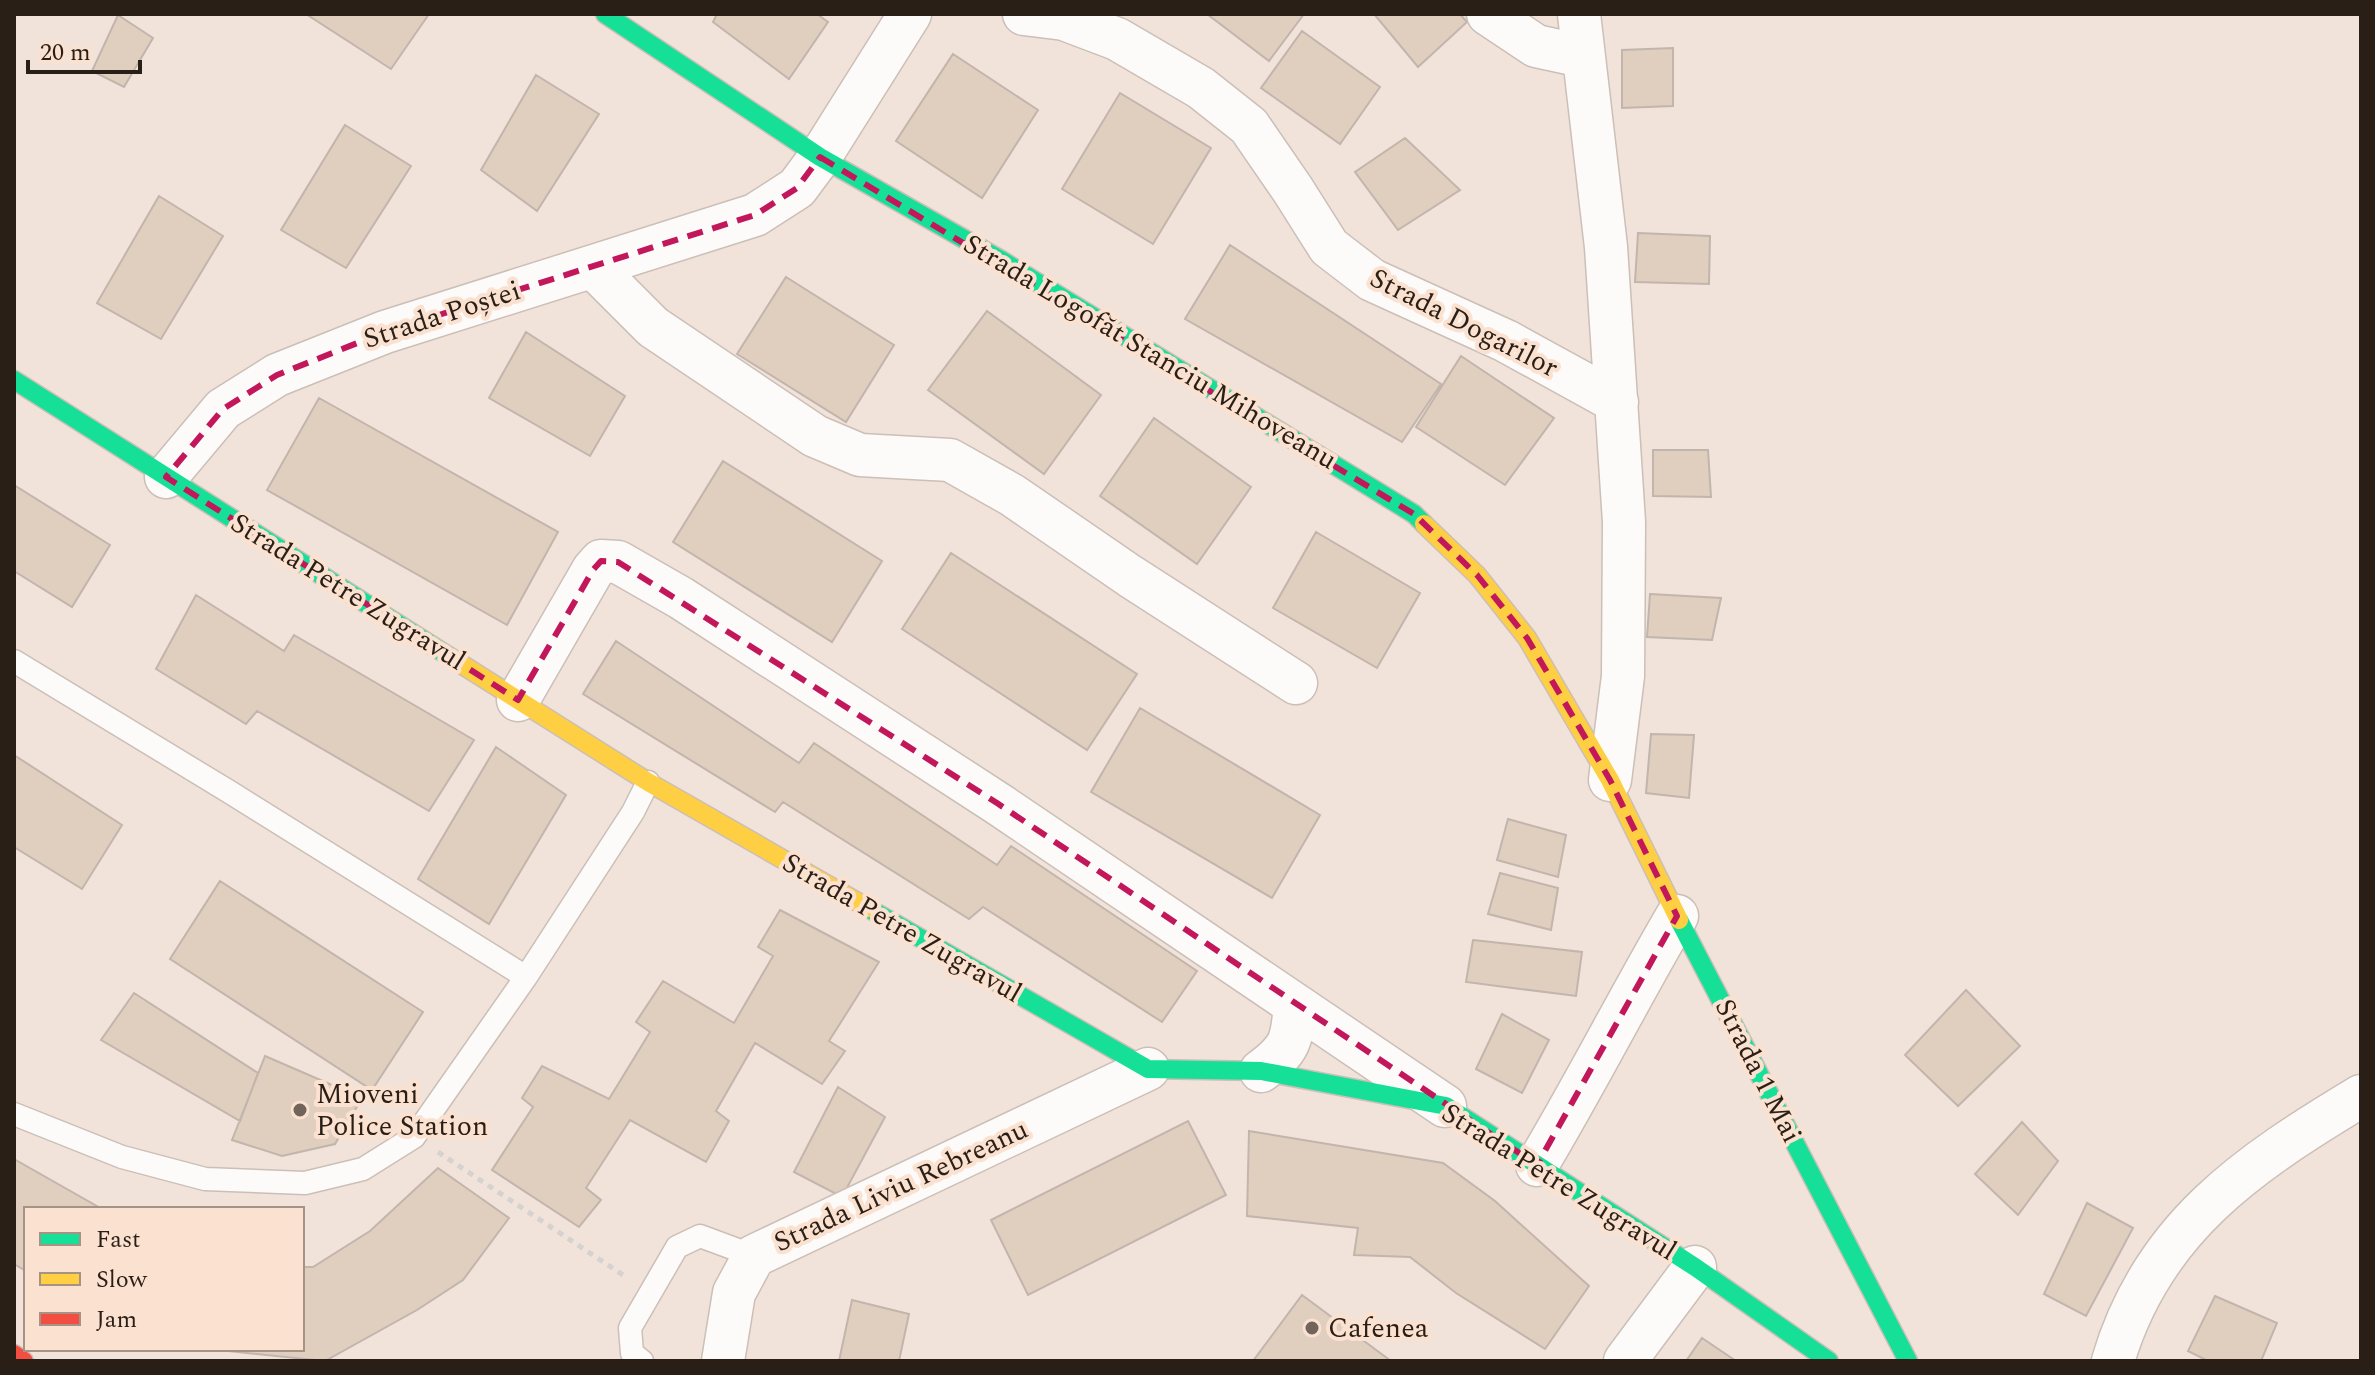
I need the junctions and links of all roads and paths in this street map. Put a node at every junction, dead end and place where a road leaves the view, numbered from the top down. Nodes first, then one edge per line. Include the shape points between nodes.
1 (605, 14) edge
2 (910, 14) edge
3 (1026, 14) edge
4 (1488, 14) edge
5 (1579, 14) edge
6 (1582, 56) junction
7 (820, 157) junction
8 (593, 267) junction
9 (14, 380) edge
10 (1617, 402) junction
11 (166, 477) junction
12 (14, 661) edge
13 (1296, 683) dead end
14 (518, 700) junction
15 (1610, 780) junction
16 (648, 782) junction
17 (1677, 916) junction
18 (526, 977) junction
19 (1295, 1005) junction
20 (1148, 1069) junction
21 (1261, 1071) junction
22 (2361, 1096) edge
23 (1446, 1106) junction
24 (14, 1114) edge
25 (414, 1137) junction
26 (1537, 1165) junction
27 (754, 1256) junction
28 (1695, 1267) junction
29 (651, 1293) junction
30 (14, 1354) edge
31 (24, 1361) edge
32 (642, 1361) edge
33 (723, 1361) edge
34 (1625, 1361) edge
35 (1829, 1361) edge
36 (1908, 1361) edge
37 (2113, 1361) edge

1 - 7 street, Strada Logofăt Stanciu Mihoveanu
2 - 7 street
3 - 10 street, Strada Dogarilor via 1064,19 1117,39 1201,88 1249,126 1329,247 1372,280 1506,341
4 - 6 street via 1536,46
5 - 6 street
6 - 10 street via 1606,247
7 - 8 street, Strada Poștei via 797,188 755,215
7 - 15 street, Strada Logofăt Stanciu Mihoveanu via 1001,260 1414,514 1477,575 1527,638
8 - 11 street, Strada Poștei via 385,332 277,375 223,409
8 - 13 street via 653,327 815,436 860,455 950,460 1012,495
9 - 11 street, Strada Petre Zugravul
10 - 15 street via 1624,522 1623,676
11 - 14 street, Strada Petre Zugravul
12 - 18 lane
14 - 16 street, Strada Petre Zugravul
14 - 19 street via 593,570 601,561 618,562 997,803
15 - 17 street, Strada 1 Mai
16 - 18 lane
16 - 20 street, Strada Petre Zugravul
17 - 26 street
17 - 36 street, Strada 1 Mai
18 - 25 lane
19 - 21 street via 1292,1038
19 - 23 street
20 - 21 street, Strada Petre Zugravul
20 - 27 street, Strada Liviu Rebreanu
21 - 23 street, Strada Petre Zugravul
22 - 37 street via 2254,1166 2199,1212 2155,1266 2121,1333
23 - 26 street, Strada Petre Zugravul
24 - 25 lane via 122,1157 205,1179 305,1183 363,1169
25 - 29 path
26 - 28 street, Strada Petre Zugravul
27 - 29 lane via 700,1236 677,1247
27 - 33 street, Strada Liviu Rebreanu via 734,1293
28 - 34 street
28 - 35 street, Strada Petre Zugravul
29 - 32 lane via 630,1328 632,1353
30 - 31 street

